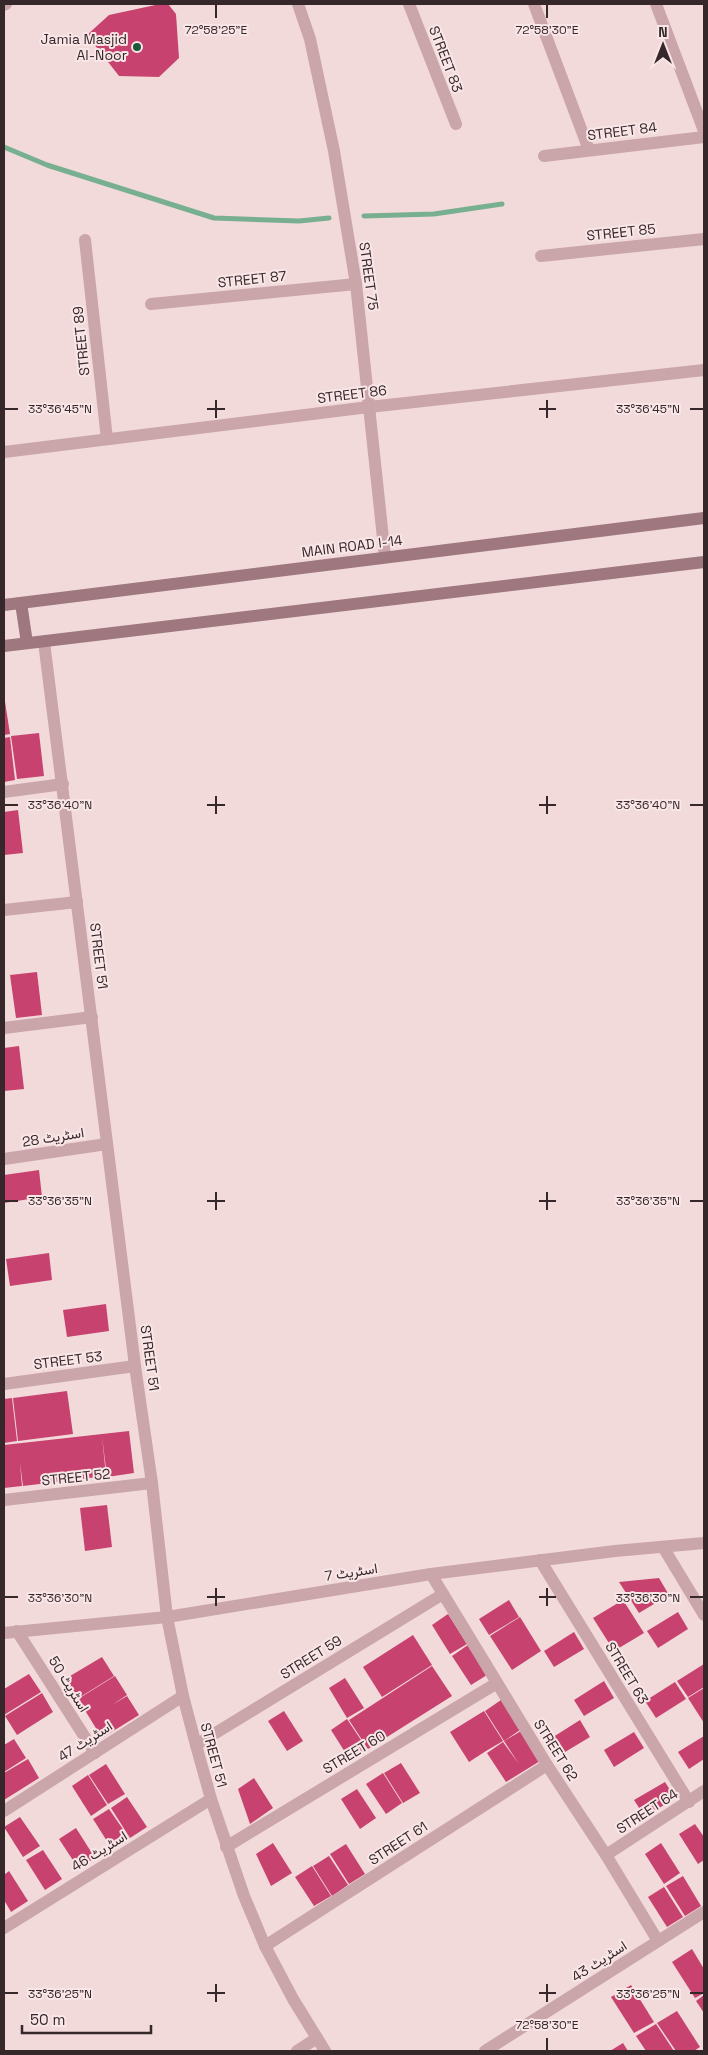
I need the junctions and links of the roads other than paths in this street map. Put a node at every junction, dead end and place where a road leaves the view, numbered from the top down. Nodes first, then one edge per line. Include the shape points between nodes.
1 (298, 4) edge
2 (408, 4) edge
3 (534, 4) edge
4 (656, 4) edge
5 (456, 124) dead end
6 (704, 131) edge
7 (704, 137) edge
8 (589, 150) junction
9 (544, 156) dead end
10 (704, 239) edge
11 (85, 240) dead end
12 (541, 256) dead end
13 (356, 284) junction
14 (151, 304) dead end
15 (704, 370) edge
16 (369, 407) junction
17 (107, 439) junction
18 (4, 452) edge
19 (704, 518) edge
20 (385, 557) junction
21 (704, 562) edge
22 (22, 603) junction
23 (4, 605) edge
24 (44, 642) junction
25 (28, 644) junction
26 (4, 646) edge
27 (63, 784) junction
28 (4, 792) edge
29 (77, 902) junction
30 (4, 910) edge
31 (92, 1017) junction
32 (4, 1028) edge
33 (107, 1144) junction
34 (4, 1159) edge
35 (135, 1366) junction
36 (4, 1380) edge
37 (152, 1484) junction
38 (4, 1500) edge
39 (704, 1542) edge
40 (662, 1547) junction
41 (540, 1560) junction
42 (431, 1574) junction
43 (443, 1594) junction
44 (704, 1615) edge
45 (167, 1617) junction
46 (17, 1631) junction
47 (4, 1632) edge
48 (497, 1683) junction
49 (182, 1696) junction
50 (196, 1745) junction
51 (95, 1753) junction
52 (547, 1766) junction
53 (704, 1791) edge
54 (211, 1799) junction
55 (688, 1802) junction
56 (4, 1811) edge
57 (226, 1847) junction
58 (606, 1855) junction
59 (704, 1912) edge
60 (4, 1928) edge
61 (658, 1940) junction
62 (265, 1946) junction
63 (317, 2038) junction
64 (297, 2051) edge
65 (324, 2051) edge
66 (485, 2051) edge

1 - 13 street, STREET 75 via 310,39 332,142
2 - 5 street, STREET 83
3 - 8 street
4 - 6 street
7 - 8 street, STREET 84
8 - 9 street, STREET 84
10 - 12 street, STREET 85
11 - 17 street, STREET 89
13 - 14 street, STREET 87
13 - 16 street, STREET 75
15 - 16 street, STREET 86
16 - 17 street, STREET 86
16 - 20 street, STREET 75
17 - 18 street, STREET 86
19 - 20 main road, MAIN ROAD I-14
20 - 22 main road, MAIN ROAD I-14
21 - 24 main road
22 - 23 main road, MAIN ROAD I-14
22 - 25 main road
24 - 25 main road
24 - 27 street, STREET 51
25 - 26 main road
27 - 28 street
27 - 29 street, STREET 51
29 - 30 street
29 - 31 street, STREET 51
31 - 32 street
31 - 33 street, STREET 51
33 - 34 street, اسٹریٹ 28
33 - 35 street, STREET 51
35 - 36 street, STREET 53
35 - 37 street, STREET 51
37 - 38 street, STREET 52
37 - 45 street, STREET 51
39 - 40 street, اسٹریٹ 7
40 - 41 street, اسٹریٹ 7
40 - 44 street
41 - 42 street, اسٹریٹ 7
41 - 55 street, STREET 63
42 - 43 street, STREET 62
42 - 45 street, اسٹریٹ 7
43 - 48 street, STREET 62
43 - 50 street, STREET 59
45 - 46 street, اسٹریٹ 7
45 - 49 street, STREET 51
46 - 47 street, اسٹریٹ 7
46 - 51 street, اسٹریٹ 50
48 - 52 street, STREET 62
48 - 57 street, STREET 60
49 - 50 street, STREET 51
49 - 51 street, اسٹریٹ 47
50 - 54 street, STREET 51
51 - 56 street, اسٹریٹ 47
52 - 58 street, STREET 62
52 - 62 street, STREET 61
53 - 55 street, STREET 64
54 - 57 street, STREET 51
54 - 60 street, اسٹریٹ 46
55 - 58 street, STREET 64
57 - 62 street, STREET 51
58 - 61 street, STREET 62
59 - 61 street, اسٹریٹ 43
61 - 66 street, اسٹریٹ 43
62 - 63 street, STREET 51
63 - 64 street
63 - 65 street, STREET 51

